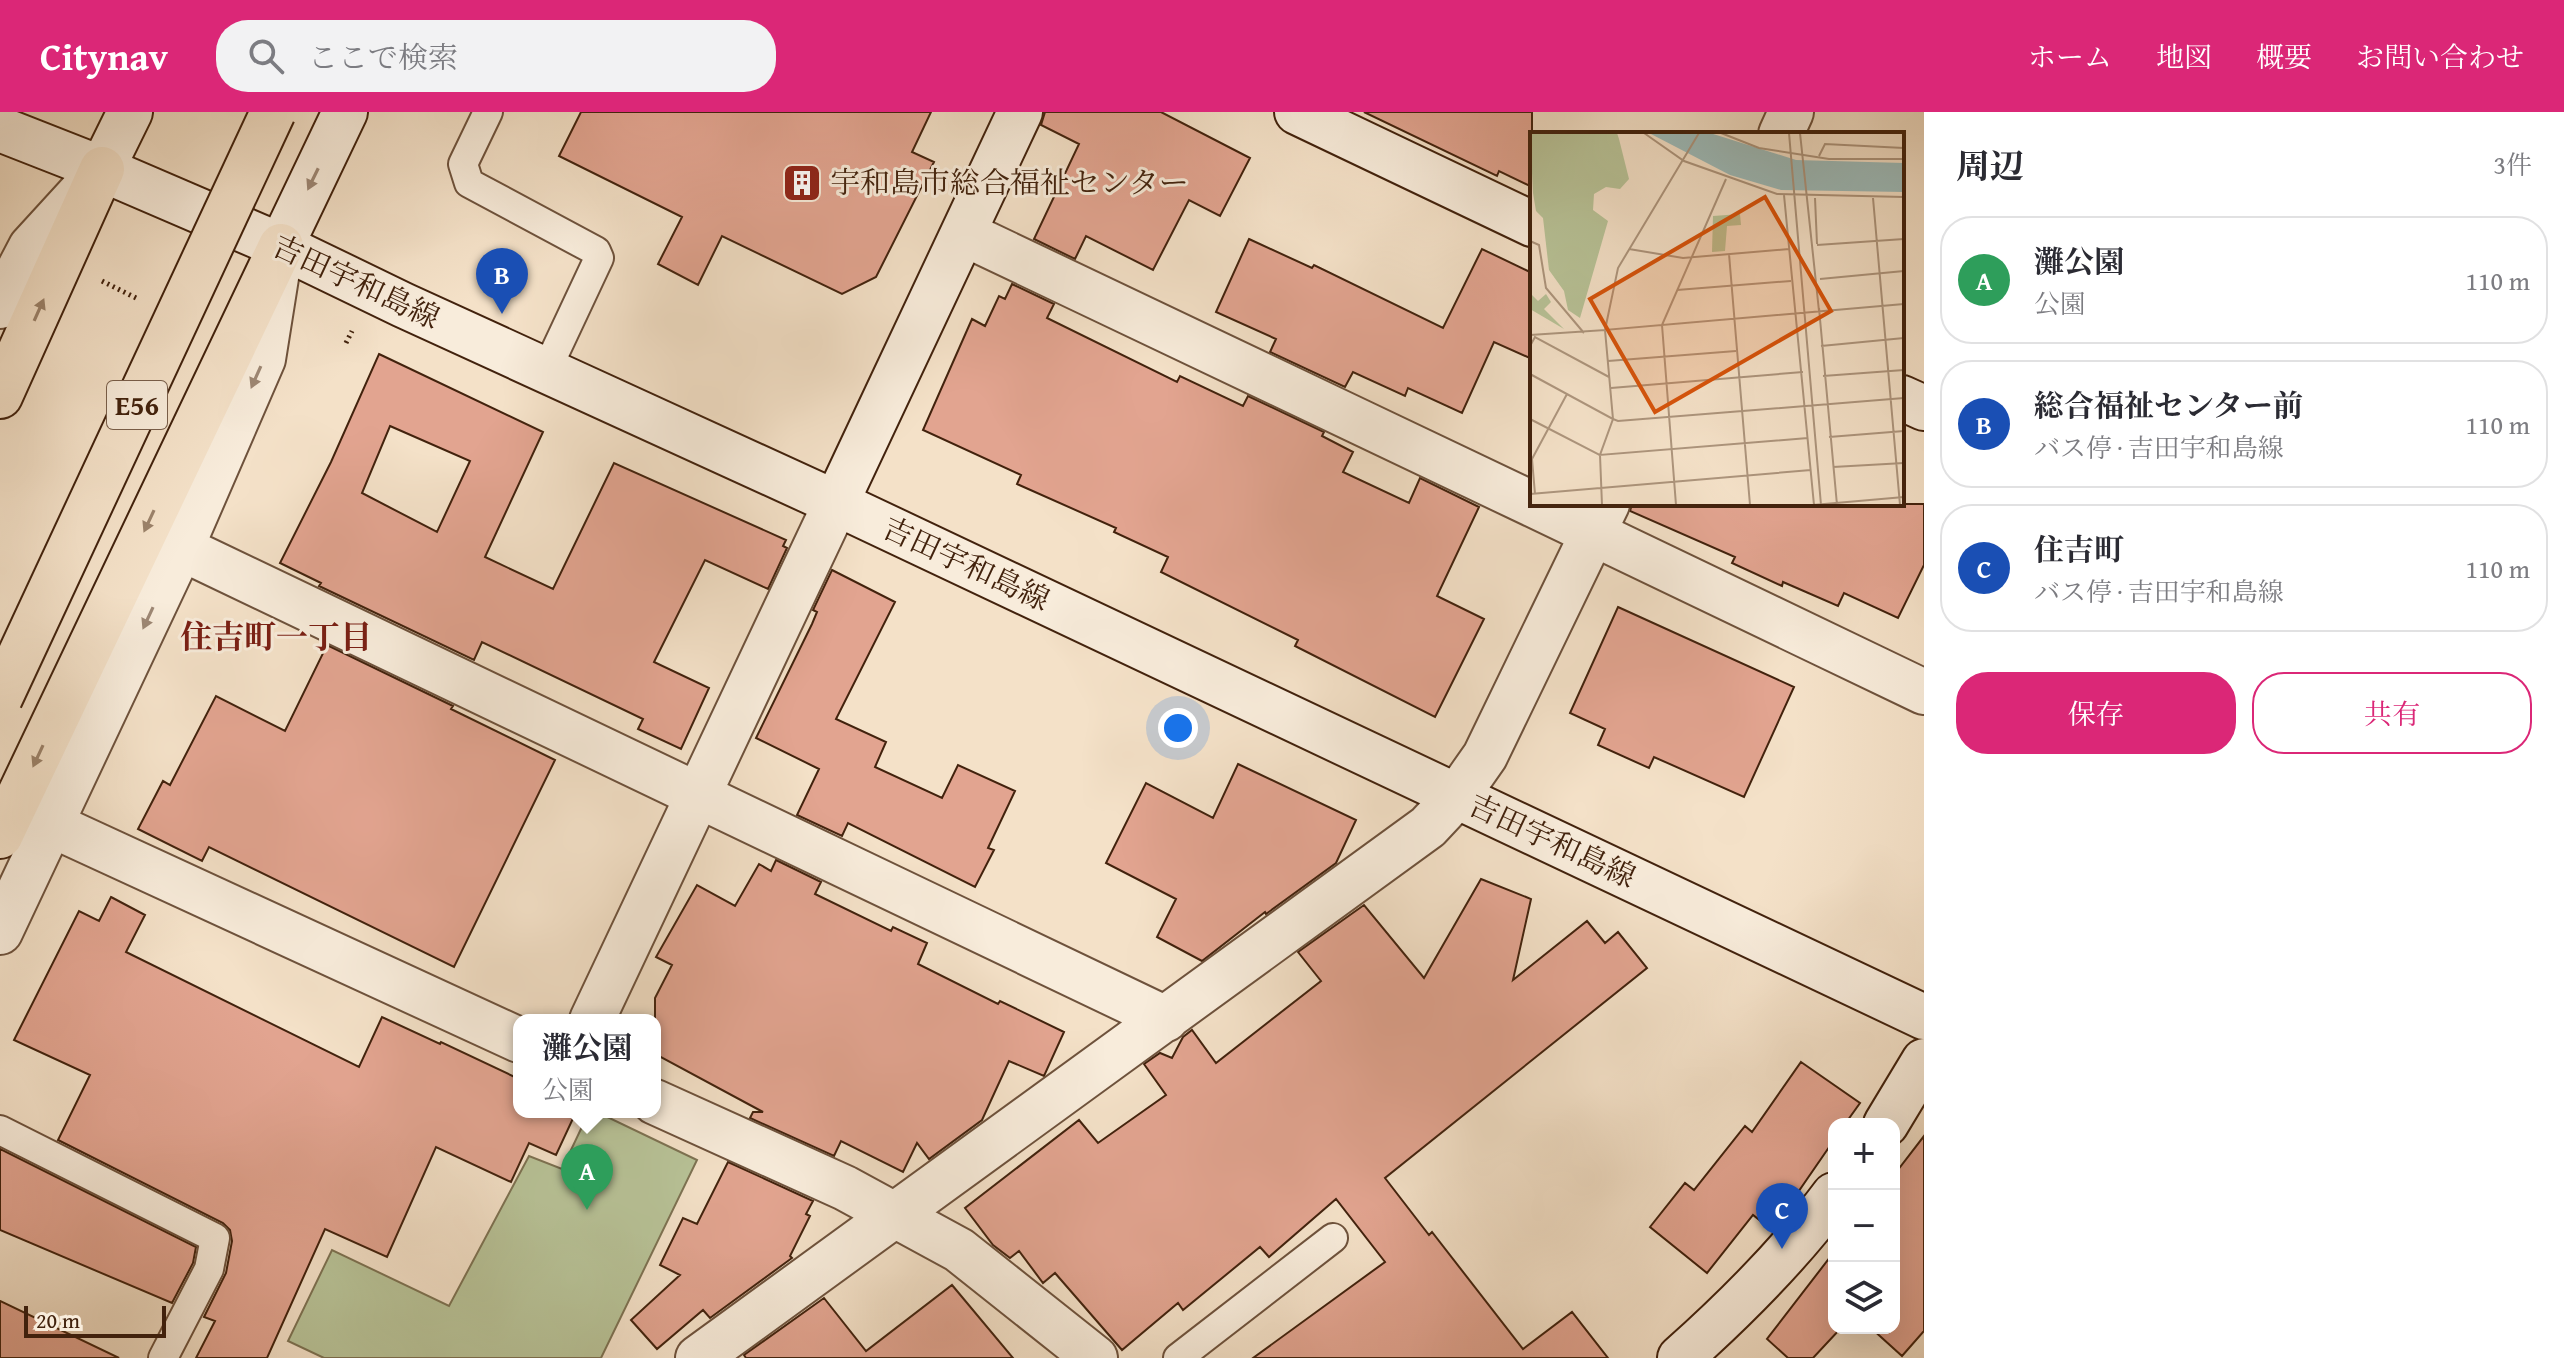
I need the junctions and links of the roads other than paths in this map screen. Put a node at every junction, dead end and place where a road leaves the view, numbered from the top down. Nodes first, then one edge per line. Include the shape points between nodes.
1 (130, 112) edge
2 (273, 112) edge
3 (345, 112) edge
4 (488, 112) edge
5 (1020, 112) edge
6 (1297, 112) edge
7 (1791, 112) edge
8 (0, 129) edge
9 (1782, 132) edge
10 (102, 169) junction
11 (1530, 223) edge
12 (965, 234) junction
13 (281, 246) junction
14 (0, 306) edge
15 (546, 371) junction
16 (4, 389) edge
17 (1904, 399) edge
18 (1924, 408) edge
19 (836, 503) junction
20 (1530, 503) edge
21 (1541, 506) edge
22 (1600, 519) edge
23 (181, 548) junction
24 (1924, 692) edge
25 (0, 698) edge
26 (700, 794) junction
27 (1457, 796) junction
28 (50, 824) junction
29 (0, 836) edge
30 (0, 932) edge
31 (595, 1014) edge
32 (1924, 1017) edge
33 (1166, 1019) junction
34 (513, 1037) edge
35 (1924, 1061) edge
36 (661, 1105) edge
37 (1890, 1118) edge
38 (0, 1130) edge
39 (1828, 1203) edge
40 (897, 1215) junction
41 (1333, 1238) dead end
42 (163, 1358) edge
43 (698, 1358) edge
44 (1095, 1358) edge
45 (1178, 1358) edge
46 (1680, 1358) edge

1 - 10 street
2 - 25 highway, E56, bridge
3 -> 13 street
4 - 15 lane via 463,164 469,183 596,251 599,258
5 - 12 street
6 - 11 street
7 - 9 street
8 - 10 street, 吉田宇和島線
10 - 13 street, 吉田宇和島線
10 - 14 street via 31,247
16 -> 10 highway
12 - 19 street
12 - 20 street
13 - 15 street, 吉田宇和島線
13 -> 23 street via 263,359
13 -> 29 highway
15 - 19 street, 吉田宇和島線
17 - 18 street
19 - 26 street
19 - 27 street, 吉田宇和島線
21 - 22 street
22 - 24 street
22 - 27 street via 1485,756
23 - 26 street
23 -> 28 street
26 - 31 street
26 - 33 street
27 - 32 street, 吉田宇和島線
27 - 33 street via 1428,827
28 - 30 street
28 - 34 street
33 - 40 street
35 - 37 street
36 - 40 street
38 - 42 lane via 215,1238 209,1269
39 - 46 street
40 - 43 street
40 - 44 street via 959,1250
41 - 45 lane

